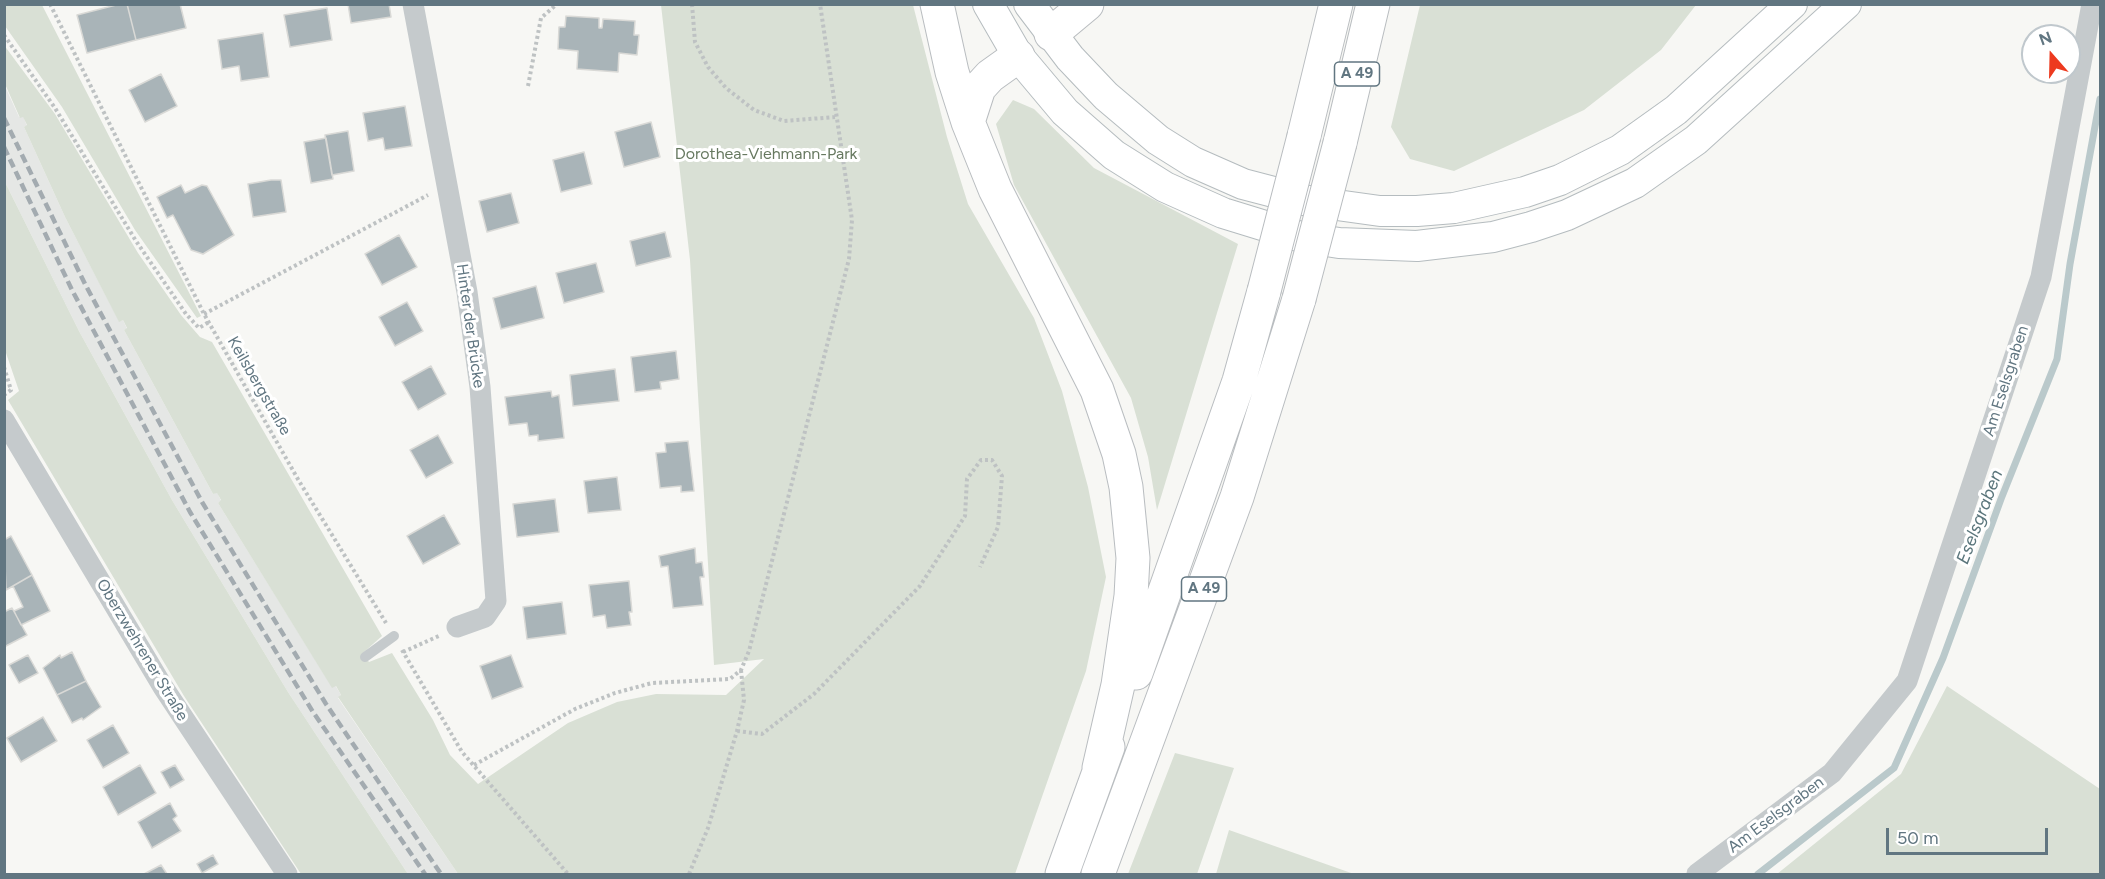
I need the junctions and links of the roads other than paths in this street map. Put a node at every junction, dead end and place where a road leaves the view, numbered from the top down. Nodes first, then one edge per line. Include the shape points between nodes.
1 (413, 4) edge
2 (937, 4) edge
3 (988, 4) edge
4 (1029, 4) edge
5 (1087, 4) edge
6 (1336, 4) edge
7 (1373, 4) edge
8 (1792, 4) edge
9 (1846, 4) edge
10 (2092, 4) edge
11 (1051, 34) junction
12 (1018, 56) junction
13 (968, 122) junction
14 (6, 426) edge
15 (457, 627) road end
16 (394, 636) road end
17 (365, 657) dead end
18 (1099, 768) junction
19 (287, 874) edge
20 (1062, 874) edge
21 (1098, 874) edge
22 (1697, 874) edge

1 - 15 street, Hinter der Brücke via 448,184 480,387 496,601 485,617
2 - 13 highway
3 - 12 main road
4 - 11 main road
5 - 11 highway
6 - 18 highway, A 49, bridge via 1239,381
7 - 21 highway, A 49, bridge via 1299,299 1237,497
8 - 11 main road via 1676,110 1620,150 1525,192 1454,208 1417,211 1371,210 1308,201 1275,194 1212,171 1135,123 1088,78
9 - 12 main road via 1696,140 1635,183 1531,227 1484,238 1416,246 1301,237 1191,199 1139,172 1089,134
10 - 22 street, Am Eselsgraben via 2040,277 1907,681 1832,773
11 - 12 main road
12 - 13 highway via 979,88
13 - 18 highway via 995,189 1097,390 1113,432 1126,486 1132,548 1131,596 1120,675
14 - 19 street, Oberzwehrener Straße via 163,687
16 - 17 lane
18 - 20 highway, A 49

